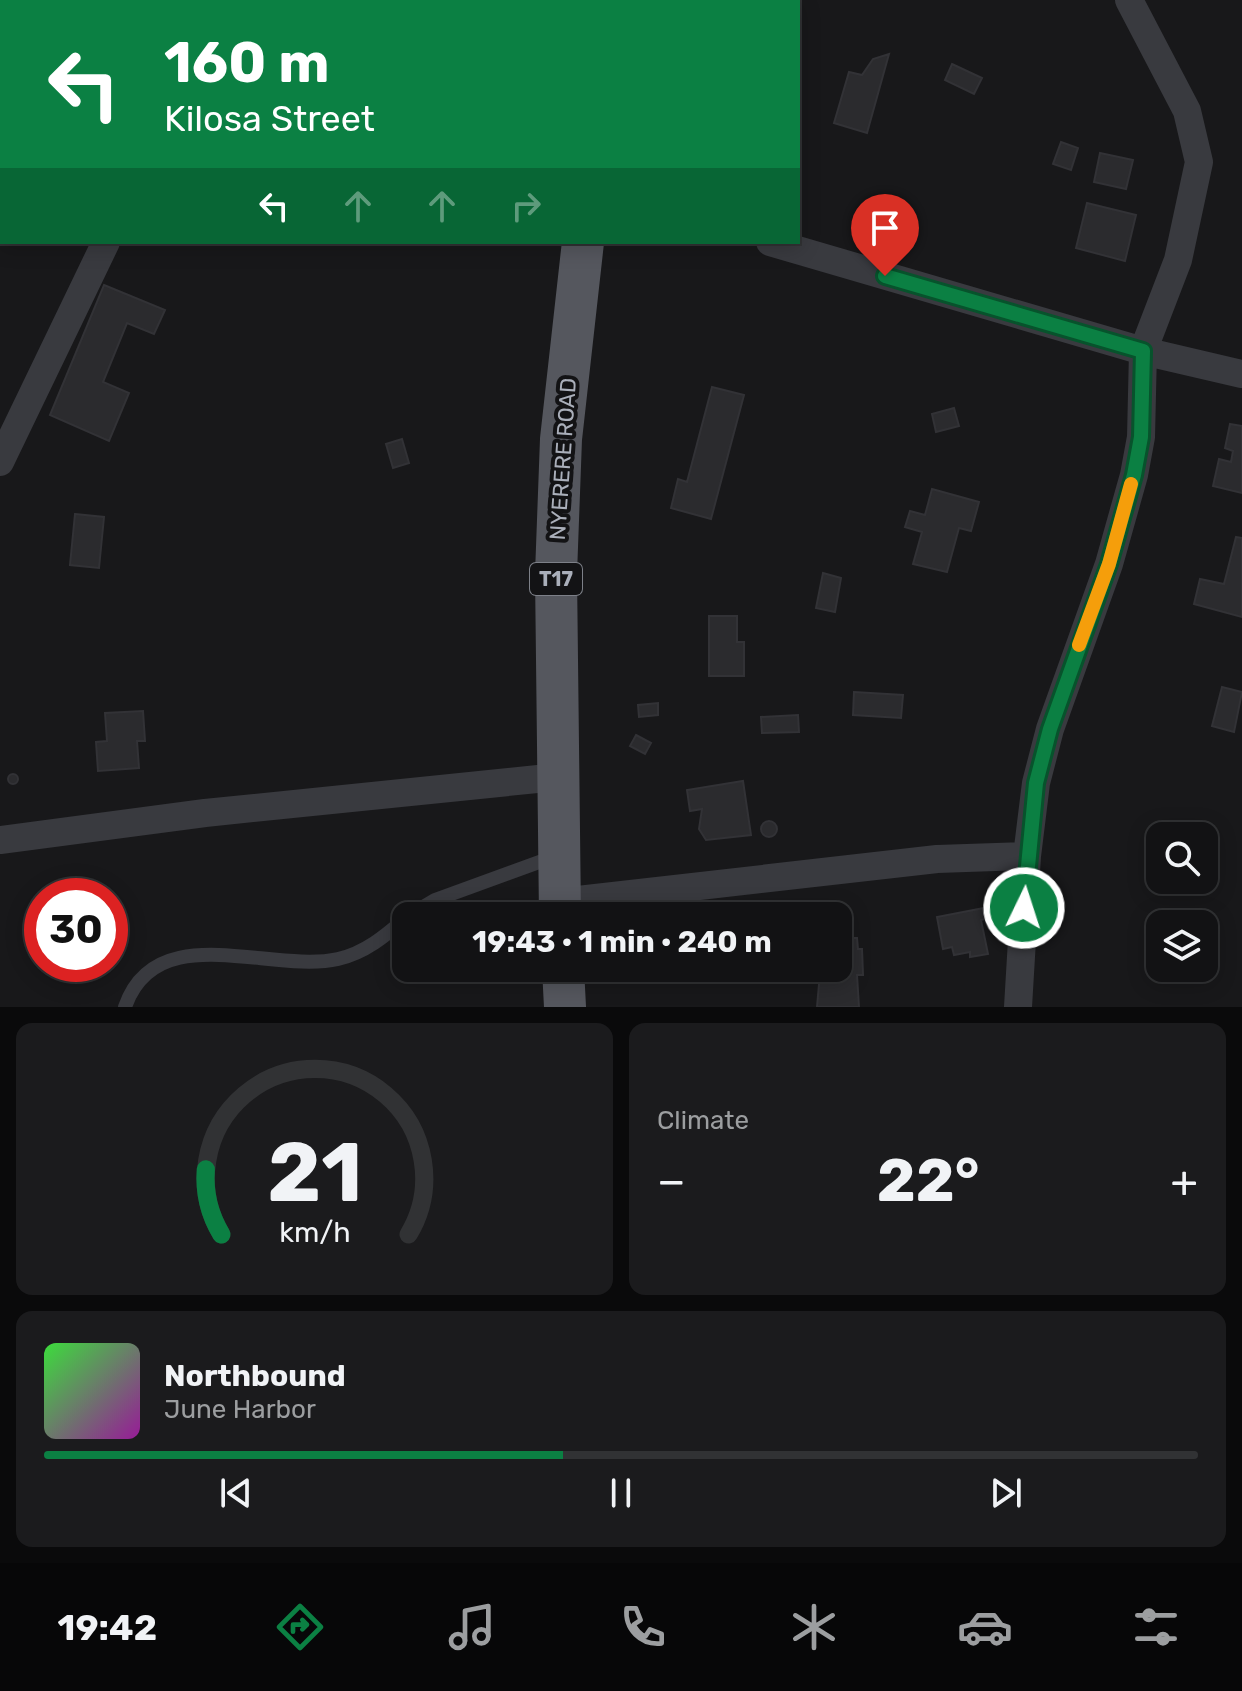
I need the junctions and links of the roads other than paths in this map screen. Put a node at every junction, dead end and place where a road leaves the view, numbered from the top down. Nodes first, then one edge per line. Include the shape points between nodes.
1 (1129, 0) edge
2 (105, 244) edge
3 (583, 244) edge
4 (777, 244) edge
5 (1143, 351) junction
6 (1242, 374) edge
7 (0, 458) edge
8 (557, 777) junction
9 (0, 840) edge
10 (561, 854) junction
11 (1027, 856) junction
12 (432, 902) edge
13 (560, 902) edge
14 (613, 902) edge
15 (392, 930) edge
16 (564, 982) edge
17 (125, 1007) edge
18 (565, 1007) edge
19 (1018, 1007) edge

1 - 5 street via 1187,111 1199,162 1178,260
2 - 7 street
3 - 8 main road, NYERERE ROAD / T17 via 561,439
4 - 5 street
5 - 6 street
5 - 11 street via 1141,437 1134,475 1109,564 1050,729 1036,783
8 - 9 street
8 - 10 main road, NYERERE ROAD / T17
10 - 12 lane
10 - 13 main road, NYERERE ROAD / T17
11 - 14 street via 937,859
11 - 19 street
15 - 17 lane via 377,943 336,960 292,962 223,954 169,960 144,974
16 - 18 main road

